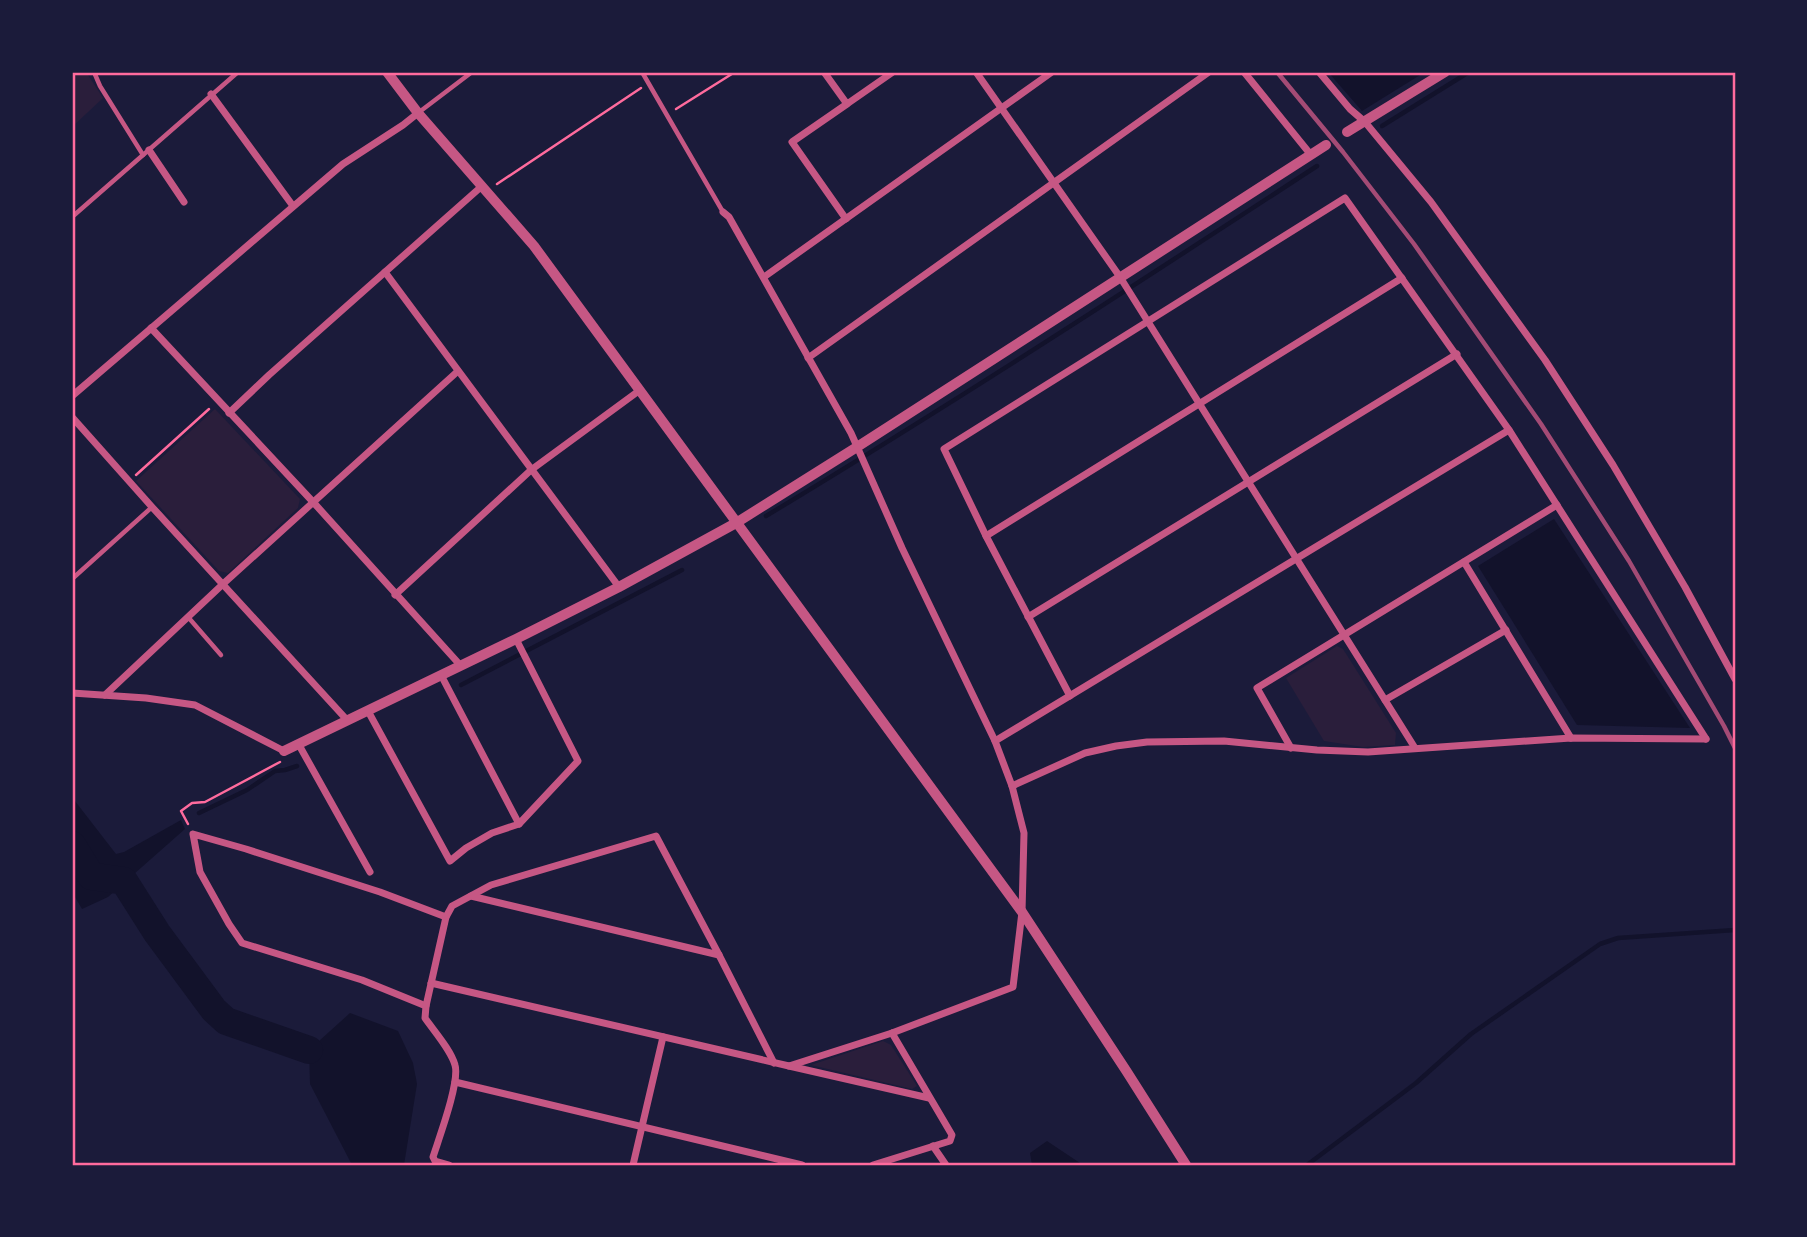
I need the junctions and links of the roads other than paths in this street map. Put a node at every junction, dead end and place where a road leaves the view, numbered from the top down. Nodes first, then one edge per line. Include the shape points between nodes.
1 (94, 72) edge
2 (238, 72) edge
3 (387, 72) edge
4 (472, 72) edge
5 (642, 72) edge
6 (824, 72) edge
7 (893, 72) edge
8 (976, 72) edge
9 (1052, 72) edge
10 (1209, 72) edge
11 (1244, 72) edge
12 (1319, 72) edge
13 (1445, 72) edge
14 (211, 94) junction
15 (847, 104) junction
16 (1002, 108) junction
17 (418, 113) junction
18 (1365, 122) junction
19 (1347, 132) dead end
20 (1326, 145) dead end
21 (146, 152) junction
22 (1311, 155) junction
23 (1054, 183) junction
24 (484, 189) junction
25 (184, 202) dead end
26 (293, 206) junction
27 (723, 212) joint
28 (72, 216) edge
29 (846, 219) junction
30 (385, 272) junction
31 (764, 277) junction
32 (1402, 278) junction
33 (1123, 281) junction
34 (1149, 321) junction
35 (150, 328) junction
36 (1457, 354) junction
37 (808, 358) junction
38 (458, 371) junction
39 (639, 390) junction
40 (72, 396) edge
41 (1201, 405) junction
42 (229, 413) junction
43 (72, 417) edge
44 (1509, 430) junction
45 (858, 450) junction
46 (531, 470) junction
47 (1249, 482) junction
48 (314, 503) junction
49 (1557, 505) junction
50 (152, 507) junction
51 (736, 523) junction
52 (986, 536) junction
53 (1297, 559) junction
54 (1464, 562) junction
55 (72, 579) edge
56 (223, 584) junction
57 (619, 587) junction
58 (395, 595) junction
59 (188, 617) junction
60 (1028, 617) junction
61 (1506, 630) junction
62 (1345, 635) junction
63 (517, 641) junction
64 (221, 656) dead end
65 (461, 666) junction
66 (441, 675) junction
67 (1735, 679) edge
68 (72, 693) edge
69 (105, 695) junction
70 (1070, 696) junction
71 (1385, 700) junction
72 (368, 711) junction
73 (347, 720) junction
74 (1571, 738) junction
75 (995, 741) junction
76 (299, 745) junction
77 (1291, 748) junction
78 (1415, 748) junction
79 (284, 751) joint
80 (1012, 786) junction
81 (519, 824) junction
82 (370, 872) dead end
83 (470, 896) junction
84 (1022, 912) junction
85 (446, 917) junction
86 (719, 955) junction
87 (432, 983) junction
88 (426, 1006) junction
89 (892, 1033) junction
90 (663, 1037) junction
91 (774, 1063) junction
92 (789, 1066) junction
93 (455, 1082) junction
94 (929, 1098) junction
95 (643, 1127) junction
96 (933, 1146) junction
97 (449, 1165) edge
98 (633, 1165) edge
99 (802, 1165) edge
100 (873, 1165) edge
101 (946, 1165) edge
102 (1186, 1165) edge

1 - 21 lane
2 - 14 lane
3 - 17 street
4 - 17 lane
5 - 27 lane
6 - 15 street
7 - 15 street
8 - 16 street
9 - 16 street
10 - 23 street
11 - 22 street
12 - 18 street
13 - 18 street
14 - 21 lane
14 - 26 street
15 - 29 street via 792,142
16 - 23 street
16 - 29 street
17 - 24 street
17 - 26 street via 343,164
18 - 19 street
18 - 67 street via 1431,202 1545,360 1619,476
20 - 22 street
21 - 25 street
21 - 28 lane
22 - 33 street
23 - 33 street
23 - 37 street
24 - 30 street
24 - 39 street via 534,246
26 - 35 street
27 - 31 street
29 - 31 street
30 - 38 street
30 - 42 street
31 - 37 street
32 - 34 street via 1345,198
32 - 36 street
32 - 41 street
33 - 34 street
33 - 45 street
34 - 41 street
34 - 52 street via 944,449
35 - 40 street
35 - 42 street
36 - 44 street
36 - 47 street
37 - 45 street
38 - 46 street
38 - 48 street
39 - 46 street
39 - 51 street
41 - 47 street
41 - 52 street
42 - 48 street
43 - 50 street
44 - 49 street
44 - 53 street
45 - 51 street
45 - 75 street
46 - 57 street
46 - 58 street
47 - 53 street
47 - 60 street
48 - 56 street
48 - 58 street
49 - 54 street
49 - 74 street via 1706,739
50 - 55 lane
50 - 56 street
51 - 57 street
51 - 84 street
52 - 60 street
53 - 62 street
53 - 70 street
54 - 61 street
54 - 62 street
56 - 59 street
56 - 73 street
57 - 63 street
58 - 65 street
59 - 64 lane
59 - 69 street
60 - 70 street
61 - 71 street
61 - 74 street
62 - 71 street
62 - 77 street via 1257,688
63 - 65 street
63 - 81 street via 578,761
65 - 66 street
66 - 72 street
66 - 81 street
68 - 69 street
69 - 79 street via 195,705
70 - 75 street
71 - 78 street
72 - 73 street
72 - 81 street via 450,861 492,833
73 - 76 street
74 - 78 street
75 - 80 street
76 - 79 street
76 - 82 street
77 - 78 street via 1368,752
77 - 80 street via 1224,741 1116,746 1085,752
80 - 84 street via 1024,833
83 - 85 street via 453,906
83 - 86 street
83 - 86 street via 491,885 656,836
84 - 89 street via 1013,987
84 - 102 street
85 - 87 street
85 - 88 street via 193,834 200,872 242,943 362,980
86 - 91 street
87 - 88 street
87 - 90 street
88 - 93 street via 425,1018 452,1056
89 - 92 street
89 - 94 street
90 - 91 street
90 - 95 street
91 - 92 street
92 - 94 street
93 - 95 street
93 - 97 street via 433,1157
94 - 96 street via 951,1135 950,1141
95 - 98 street
95 - 99 street
96 - 100 street
96 - 101 street

